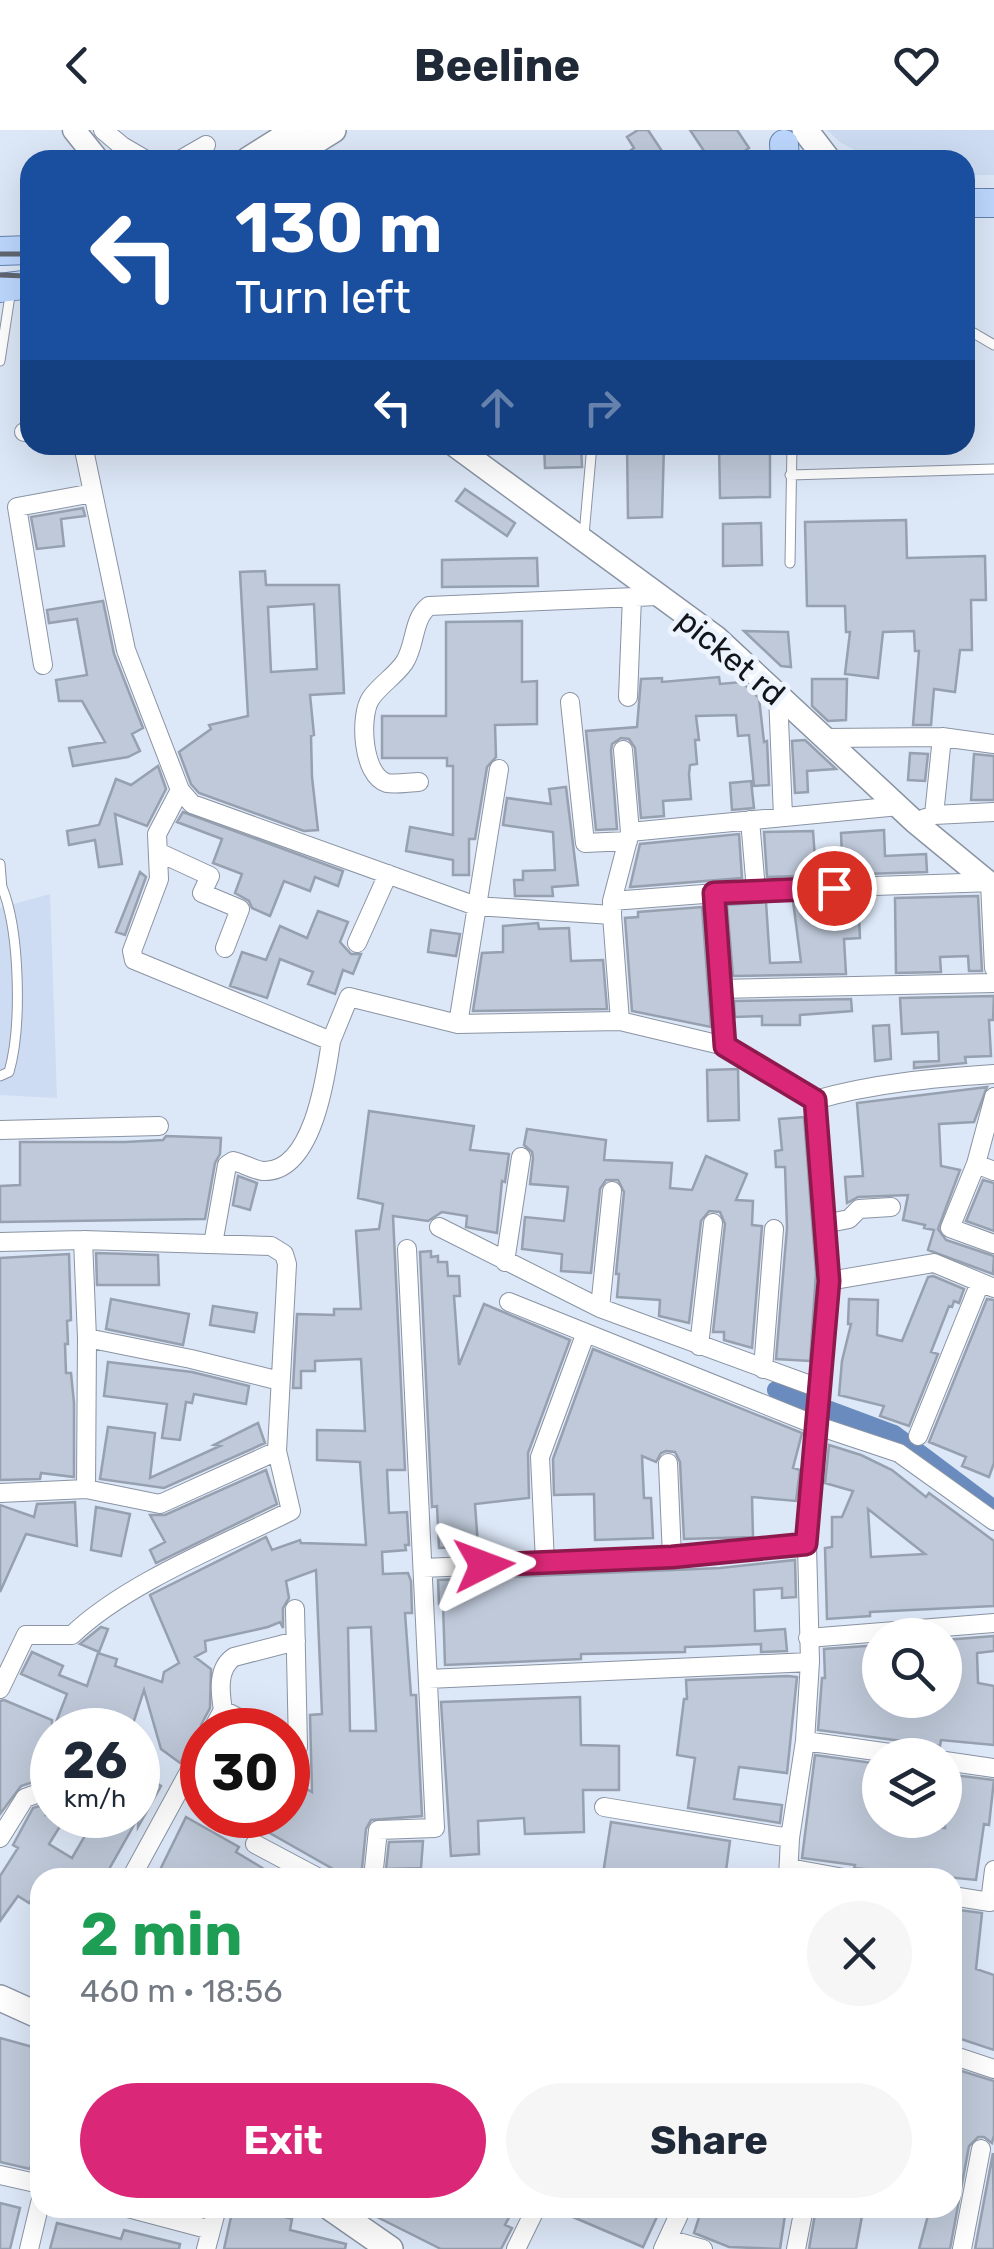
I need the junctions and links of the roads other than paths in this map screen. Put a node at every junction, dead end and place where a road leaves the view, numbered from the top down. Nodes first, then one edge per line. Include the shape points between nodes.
1 (74, 130) edge
2 (102, 130) edge
3 (296, 130) edge
4 (333, 130) edge
5 (206, 145) dead end
6 (89, 150) edge
7 (129, 150) edge
8 (197, 150) edge
9 (264, 150) edge
10 (301, 150) edge
11 (14, 287) edge
12 (3, 317) edge
13 (2, 349) edge
14 (0, 360) edge
15 (86, 455) edge
16 (467, 455) edge
17 (591, 455) edge
18 (791, 455) edge
19 (994, 469) edge
20 (790, 474) junction
21 (92, 492) junction
22 (583, 542) junction
23 (790, 563) dead end
24 (658, 596) junction
25 (632, 597) junction
26 (43, 665) dead end
27 (778, 695) junction
28 (628, 696) dead end
29 (570, 702) dead end
30 (942, 737) junction
31 (824, 738) junction
32 (994, 744) edge
33 (623, 750) dead end
34 (498, 769) dead end
35 (419, 782) dead end
36 (180, 790) junction
37 (994, 812) edge
38 (916, 814) junction
39 (784, 816) junction
40 (750, 820) junction
41 (629, 836) junction
42 (158, 852) junction
43 (0, 864) edge
44 (388, 874) junction
45 (993, 884) edge
46 (756, 890) junction
47 (1, 892) edge
48 (714, 893) junction
49 (476, 906) junction
50 (612, 908) junction
51 (358, 942) dead end
52 (14, 946) junction
53 (0, 948) edge
54 (226, 948) dead end
55 (994, 968) edge
56 (994, 983) edge
57 (720, 989) junction
58 (620, 1020) junction
59 (458, 1024) junction
60 (331, 1041) junction
61 (725, 1046) junction
62 (994, 1074) edge
63 (0, 1076) edge
64 (994, 1097) edge
65 (815, 1100) junction
66 (159, 1126) dead end
67 (0, 1130) edge
68 (522, 1157) dead end
69 (976, 1164) junction
70 (994, 1171) edge
71 (612, 1191) dead end
72 (891, 1207) dead end
73 (712, 1223) dead end
74 (824, 1224) junction
75 (439, 1227) dead end
76 (774, 1229) dead end
77 (82, 1240) junction
78 (0, 1242) edge
79 (212, 1244) junction
80 (994, 1244) edge
81 (407, 1249) dead end
82 (505, 1262) junction
83 (829, 1281) junction
84 (987, 1285) edge
85 (509, 1302) dead end
86 (600, 1308) junction
87 (585, 1335) junction
88 (87, 1338) junction
89 (700, 1346) junction
90 (763, 1369) junction
91 (280, 1381) junction
92 (820, 1407) junction
93 (918, 1436) dead end
94 (278, 1452) junction
95 (668, 1463) dead end
96 (86, 1489) junction
97 (0, 1494) edge
98 (994, 1521) edge
99 (806, 1544) junction
100 (672, 1557) junction
101 (545, 1562) junction
102 (422, 1568) junction
103 (295, 1608) dead end
104 (994, 1622) edge
105 (808, 1638) junction
106 (296, 1641) junction
107 (8, 1659) edge
108 (810, 1662) junction
109 (428, 1678) junction
110 (0, 1690) edge
111 (223, 1708) edge
112 (297, 1708) edge
113 (805, 1741) junction
114 (862, 1749) edge
115 (962, 1763) edge
116 (994, 1768) edge
117 (180, 1788) edge
118 (30, 1796) edge
119 (604, 1807) dead end
120 (0, 1838) edge
121 (790, 1838) junction
122 (254, 1844) dead end
123 (136, 1868) edge
124 (300, 1868) edge
125 (375, 1868) edge
126 (788, 1868) edge
127 (994, 1870) edge
128 (962, 1898) edge
129 (992, 1902) edge
130 (0, 1998) edge
131 (30, 2012) edge
132 (962, 2058) edge
133 (994, 2069) edge
134 (981, 2148) dead end
135 (0, 2174) edge
136 (30, 2182) edge
137 (36, 2218) edge
138 (166, 2218) edge
139 (214, 2218) edge
140 (342, 2218) edge
141 (531, 2218) edge
142 (677, 2218) edge
143 (802, 2218) edge
144 (211, 2230) junction
145 (375, 2244) edge
146 (665, 2244) edge
147 (28, 2249) edge
148 (206, 2249) edge
149 (516, 2249) edge
150 (702, 2249) edge
151 (796, 2249) edge
152 (962, 2249) edge

1 - 6 street
2 - 7 street
3 - 9 main road
4 - 10 main road
5 - 8 street
11 - 12 lane
12 - 13 lane
13 - 14 lane
15 - 21 street
16 - 22 street, picket rd
17 - 22 lane
18 - 20 lane
19 - 20 lane
20 - 23 lane
21 - 26 street via 17,507
21 - 36 street via 126,650
22 - 24 street, picket rd
24 - 25 street
24 - 27 street, picket rd via 716,637
25 - 28 street
25 - 35 street via 429,606 421,612 406,661 369,700 365,726 375,776 387,783
27 - 31 street, picket rd
27 - 39 street
29 - 41 street via 584,842
30 - 31 street
30 - 32 street
30 - 38 street
31 - 38 street, picket rd
33 - 41 street
34 - 49 street
36 - 42 street via 157,834
36 - 44 street via 192,804
37 - 38 street
38 - 39 street
38 - 45 street, picket rd
39 - 40 street
40 - 41 street
40 - 46 street
41 - 50 street
42 - 54 street via 210,876 202,893 240,909
42 - 60 street via 158,879 134,960
43 - 47 lane
44 - 49 street
44 - 51 street
45 - 46 street
45 - 55 street
46 - 48 street
47 - 52 lane via 12,913
48 - 50 street
48 - 57 street
49 - 50 street
49 - 59 street
50 - 58 street
52 - 53 lane
52 - 63 lane via 15,1043 9,1072
56 - 57 street
57 - 61 street
58 - 59 street
58 - 61 street
59 - 60 street via 349,997
60 - 79 street via 316,1115 300,1150 263,1171 233,1160 227,1165
61 - 65 street
62 - 65 street via 906,1080
64 - 69 street
65 - 74 street
66 - 67 street
68 - 82 street
69 - 70 street
69 - 80 street via 950,1228
71 - 86 street
72 - 74 street via 859,1209
73 - 89 street
74 - 83 street
75 - 82 street
76 - 90 street
77 - 78 street
77 - 79 street
77 - 88 street
79 - 91 street via 270,1246 284,1254
81 - 102 street
82 - 86 street
83 - 84 street via 934,1263
83 - 92 street
84 - 93 street
85 - 87 street
86 - 89 street
87 - 92 street
87 - 101 street via 540,1456
88 - 91 street
88 - 96 street
89 - 90 street
90 - 92 street
91 - 94 street
92 - 98 street
92 - 99 street
94 - 96 street via 160,1504
94 - 107 street via 290,1511 171,1570 72,1636 26,1635
95 - 100 street
96 - 97 street
99 - 100 street
99 - 105 street
100 - 101 street
101 - 102 street
102 - 109 street
103 - 106 street
104 - 105 street
105 - 108 street
106 - 111 street via 226,1663
106 - 112 street
107 - 110 street
108 - 109 street
108 - 113 street
109 - 125 street via 435,1828 378,1830
113 - 114 street
113 - 121 street
115 - 116 street
117 - 123 street
118 - 120 street
119 - 121 street
121 - 126 street
122 - 124 street
127 - 129 street
128 - 129 street
130 - 131 main road
132 - 133 street
134 - 152 street
135 - 136 street
137 - 147 street
138 - 144 street
139 - 144 street
140 - 145 main road
141 - 149 street
142 - 146 street
143 - 151 street
144 - 148 street
146 - 150 street

